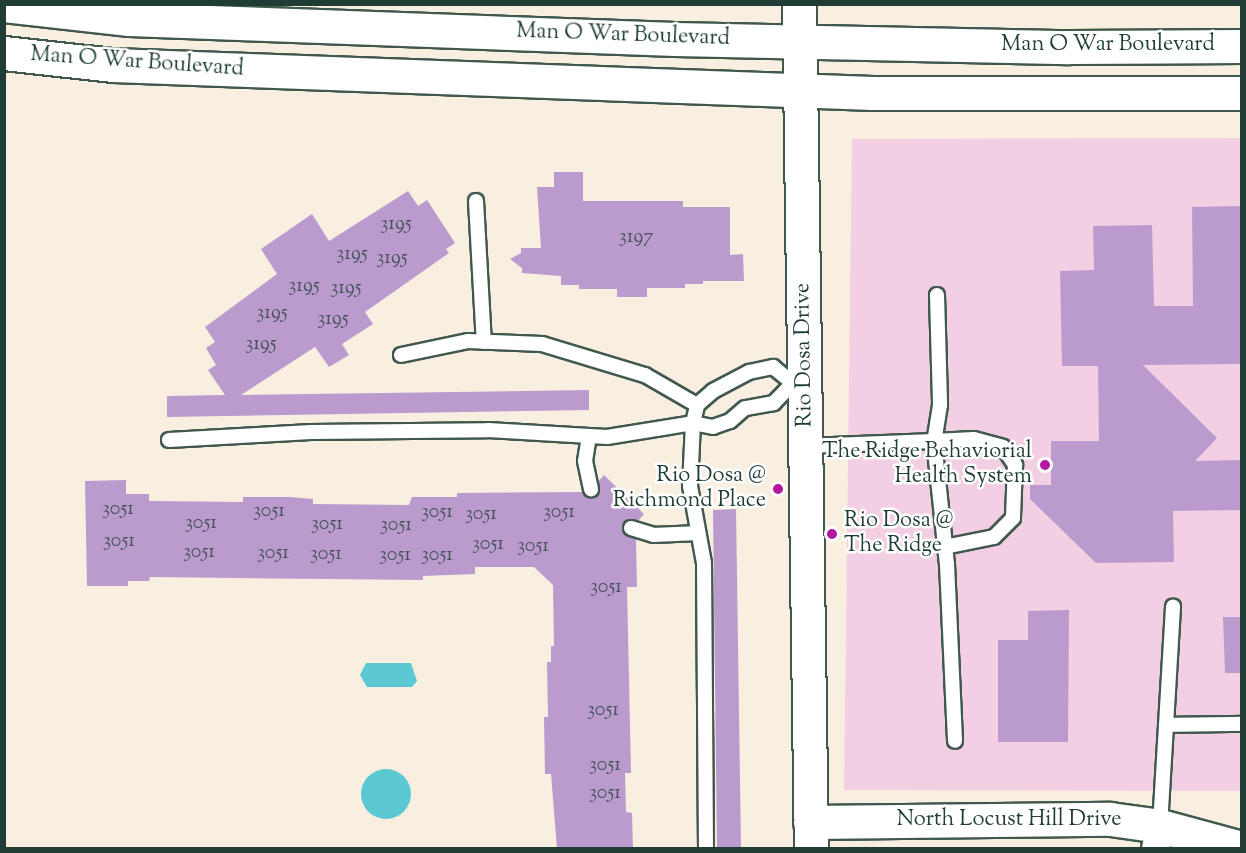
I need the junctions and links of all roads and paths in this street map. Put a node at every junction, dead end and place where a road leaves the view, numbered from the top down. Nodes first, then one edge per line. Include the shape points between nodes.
1 (800, 4) edge
2 (4, 5) edge
3 (799, 42) junction
4 (1242, 46) edge
5 (4, 53) edge
6 (801, 91) junction
7 (1242, 93) edge
8 (476, 201) dead end
9 (937, 295) dead end
10 (484, 342) junction
11 (401, 355) dead end
12 (799, 383) junction
13 (697, 405) junction
14 (693, 423) junction
15 (589, 436) junction
16 (170, 440) dead end
17 (934, 441) junction
18 (806, 446) junction
19 (591, 489) dead end
20 (631, 528) dead end
21 (698, 533) junction
22 (945, 546) junction
23 (1173, 606) dead end
24 (1242, 717) edge
25 (1241, 724) edge
26 (1166, 725) junction
27 (955, 741) dead end
28 (811, 835) edge
29 (1158, 837) edge
30 (706, 849) edge
31 (1241, 849) edge

1 - 3 main road, Rio Dosa Drive
2 - 3 main road, Man O War Boulevard via 129,19
3 - 4 main road, Man O War Boulevard
3 - 6 main road, Rio Dosa Drive
5 - 6 main road, Man O War Boulevard via 113,65
6 - 7 main road, Man O War Boulevard
6 - 12 main road, Rio Dosa Drive
8 - 10 lane
9 - 17 lane via 940,405
10 - 11 lane via 468,341
10 - 13 lane via 542,344 645,375
12 - 13 lane via 773,367 757,370 712,391
12 - 14 lane via 774,404 746,408 730,421 713,426
12 - 18 main road, Rio Dosa Drive
13 - 14 lane
14 - 15 lane via 608,437
14 - 21 lane via 690,486
15 - 16 lane via 488,430 311,432
15 - 19 lane via 585,461
17 - 18 lane
17 - 22 lane
17 - 22 lane via 974,440 1003,447 1015,465 1013,518 994,537
18 - 28 main road, Rio Dosa Drive
20 - 21 lane via 654,535
21 - 30 lane via 704,563
22 - 27 lane
23 - 26 lane
24 - 25 lane
25 - 26 lane
26 - 29 lane
28 - 29 main road, North Locust Hill Drive via 1045,818
29 - 31 main road, North Locust Hill Drive

